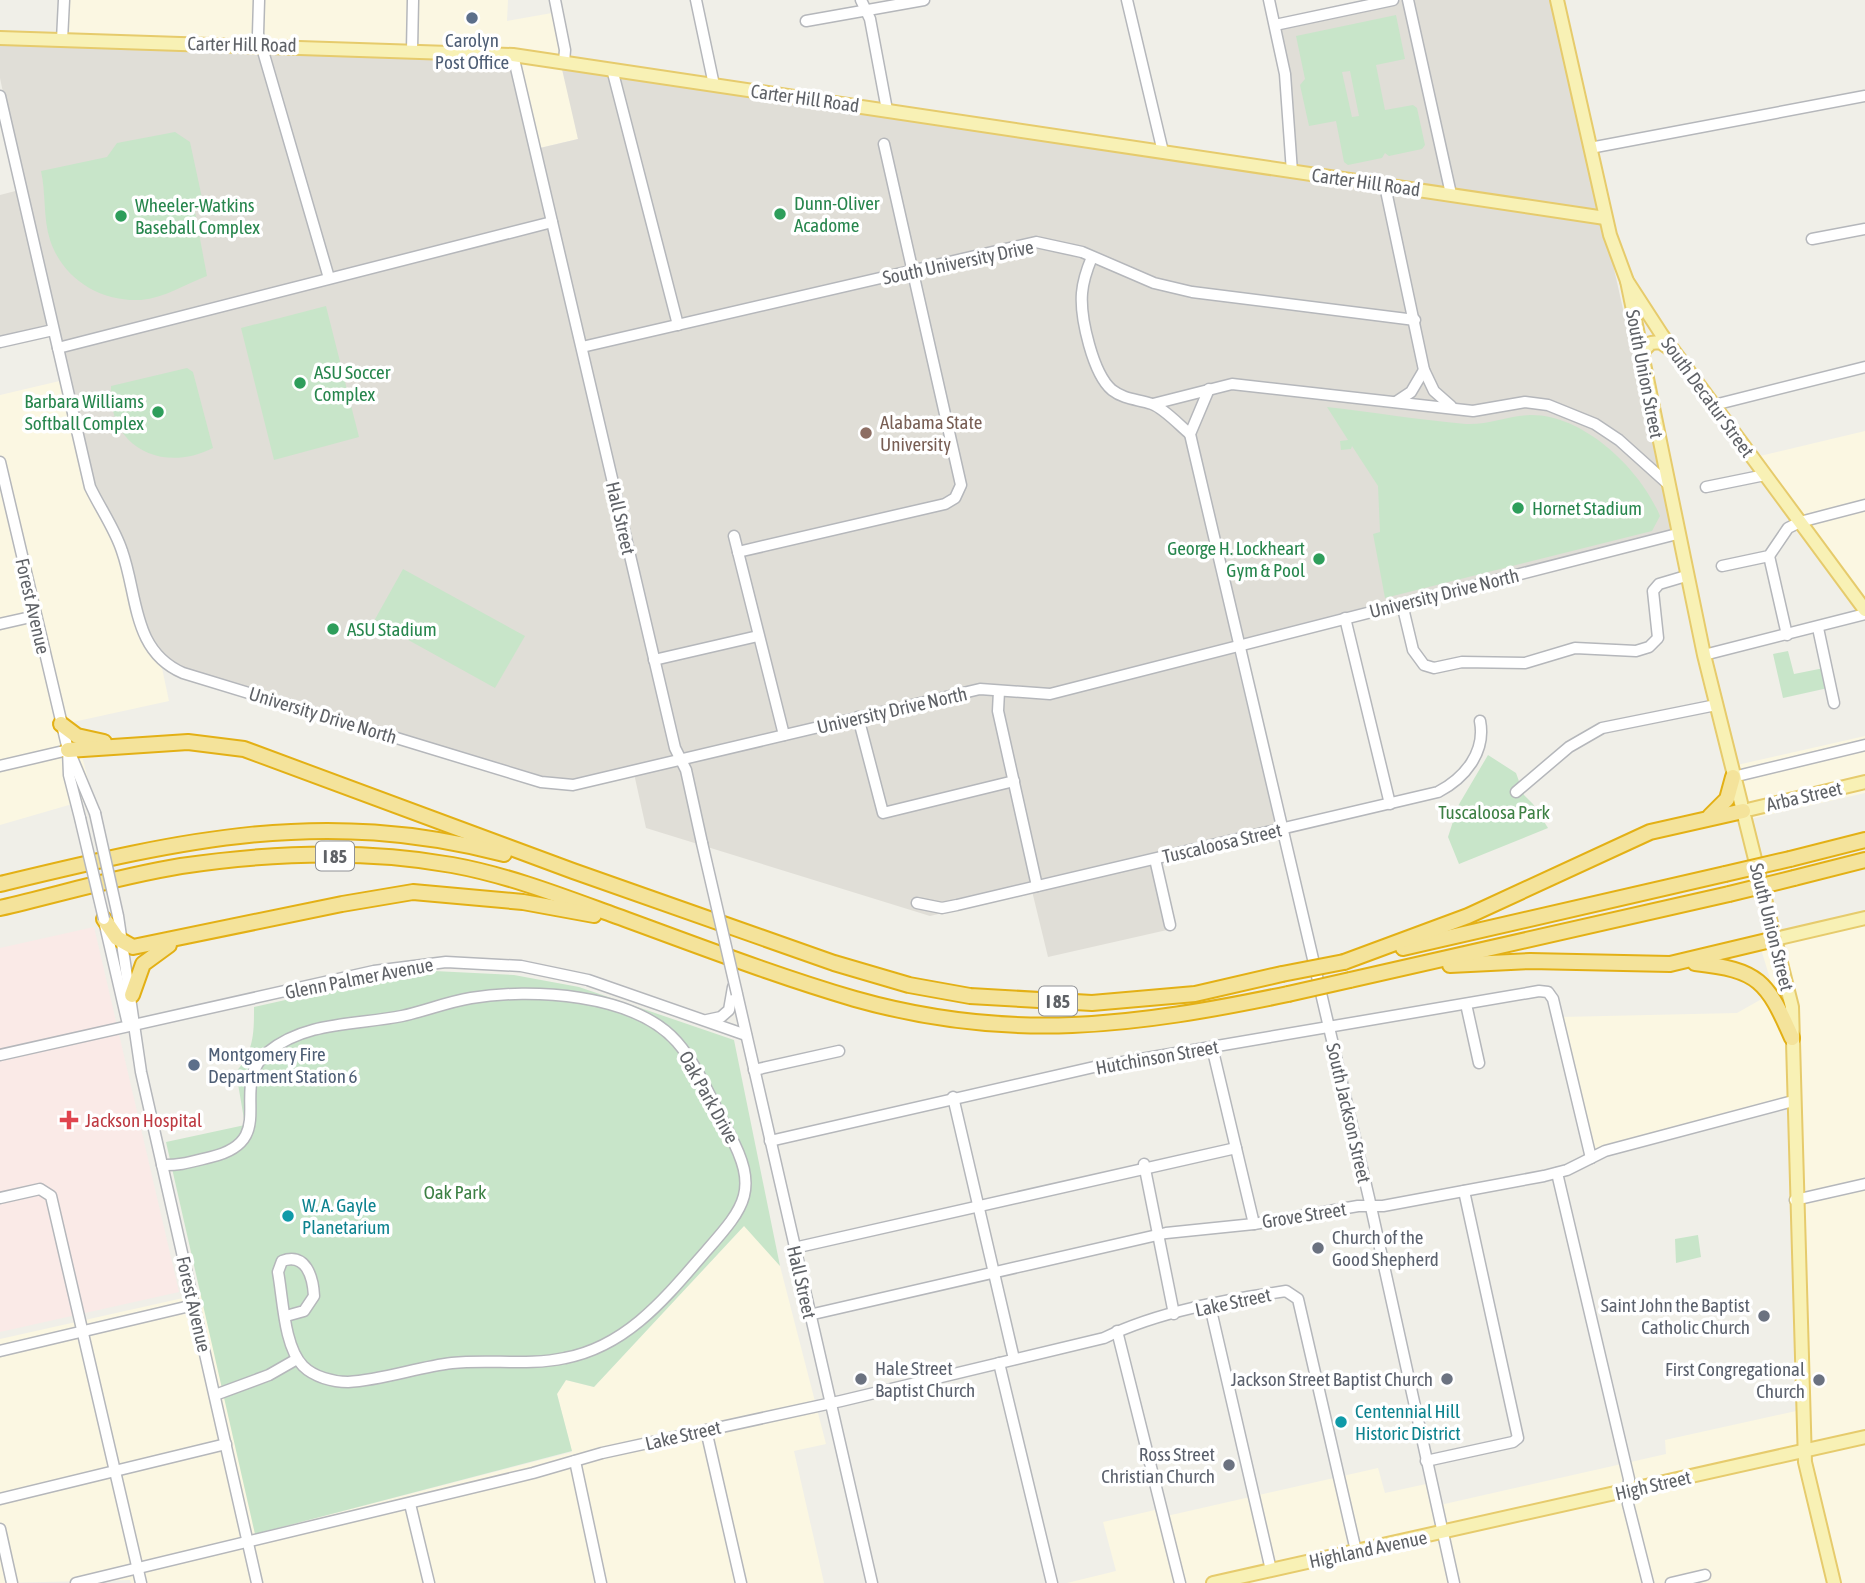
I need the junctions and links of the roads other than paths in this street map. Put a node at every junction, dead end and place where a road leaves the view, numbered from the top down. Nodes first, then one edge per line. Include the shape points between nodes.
1 (64, 0) edge
2 (259, 0) edge
3 (413, 0) edge
4 (555, 0) edge
5 (696, 0) edge
6 (861, 0) edge
7 (924, 0) edge
8 (1127, 0) edge
9 (1269, 0) edge
10 (1393, 0) edge
11 (1408, 0) edge
12 (1557, 0) edge
13 (866, 11) junction
14 (806, 21) dead end
15 (1275, 25) junction
16 (0, 38) edge
17 (62, 40) junction
18 (261, 44) junction
19 (412, 50) junction
20 (513, 55) junction
21 (564, 62) junction
22 (612, 69) junction
23 (714, 85) junction
24 (0, 96) edge
25 (1865, 96) edge
26 (887, 110) junction
27 (884, 144) dead end
28 (1590, 148) junction
29 (1163, 152) junction
30 (1292, 172) junction
31 (1385, 186) junction
32 (1451, 194) junction
33 (1605, 218) junction
34 (552, 222) junction
35 (1865, 229) edge
36 (1812, 239) dead end
37 (1092, 257) junction
38 (912, 272) junction
39 (330, 278) junction
40 (1627, 281) junction
41 (1415, 320) junction
42 (678, 325) junction
43 (53, 330) junction
44 (0, 342) edge
45 (582, 346) junction
46 (58, 348) junction
47 (1676, 353) junction
48 (1642, 363) junction
49 (1865, 367) edge
50 (1424, 370) junction
51 (1209, 389) junction
52 (1396, 402) junction
53 (1153, 404) junction
54 (1714, 405) junction
55 (1455, 408) junction
56 (1190, 434) junction
57 (0, 462) edge
58 (1765, 475) junction
59 (2, 482) edge
60 (1668, 484) junction
61 (1706, 487) dead end
62 (1865, 505) edge
63 (1800, 522) junction
64 (1677, 534) junction
65 (734, 536) dead end
66 (737, 552) junction
67 (1769, 556) junction
68 (1722, 566) dead end
69 (1686, 576) junction
70 (1402, 604) junction
71 (1865, 612) edge
72 (35, 616) junction
73 (1345, 618) junction
74 (0, 624) edge
75 (1818, 628) junction
76 (1787, 635) junction
77 (758, 636) junction
78 (1237, 645) junction
79 (1704, 655) junction
80 (654, 660) junction
81 (999, 691) junction
82 (1834, 703) dead end
83 (1716, 705) junction
84 (858, 717) junction
85 (1480, 721) dead end
86 (61, 724) junction
87 (784, 736) junction
88 (133, 745) junction
89 (1865, 745) edge
90 (68, 750) junction
91 (681, 759) junction
92 (0, 766) edge
93 (1733, 777) junction
94 (1014, 781) junction
95 (1865, 782) edge
96 (1516, 792) dead end
97 (1390, 804) junction
98 (1742, 811) junction
99 (1706, 818) junction
100 (1281, 829) junction
101 (1865, 840) edge
102 (1155, 859) junction
103 (1865, 860) edge
104 (573, 871) junction
105 (0, 884) edge
106 (1037, 886) junction
107 (917, 903) dead end
108 (0, 908) edge
109 (111, 917) junction
110 (1865, 918) edge
111 (1170, 925) dead end
112 (663, 933) junction
113 (184, 937) junction
114 (1775, 939) junction
115 (123, 942) junction
116 (1344, 961) junction
117 (1687, 962) junction
118 (1396, 970) junction
119 (733, 980) junction
120 (132, 995) junction
121 (1466, 1004) junction
122 (706, 1021) junction
123 (133, 1024) junction
124 (1329, 1027) junction
125 (746, 1035) junction
126 (1792, 1038) junction
127 (1212, 1047) junction
128 (839, 1051) dead end
129 (0, 1055) edge
130 (1479, 1063) dead end
131 (754, 1070) junction
132 (953, 1097) junction
133 (1793, 1101) junction
134 (770, 1141) junction
135 (1236, 1148) junction
136 (1591, 1157) junction
137 (162, 1165) junction
138 (1144, 1166) junction
139 (1557, 1173) junction
140 (1865, 1184) edge
141 (1464, 1191) junction
142 (0, 1198) edge
143 (1795, 1200) junction
144 (978, 1205) junction
145 (1370, 1207) junction
146 (1254, 1224) junction
147 (1158, 1235) junction
148 (794, 1248) junction
149 (993, 1270) junction
150 (194, 1306) junction
151 (1210, 1306) junction
152 (809, 1314) junction
153 (1174, 1314) junction
154 (286, 1316) junction
155 (1118, 1331) junction
156 (83, 1333) junction
157 (0, 1351) edge
158 (297, 1359) junction
159 (1014, 1359) junction
160 (999, 1363) junction
161 (215, 1395) junction
162 (829, 1403) junction
163 (706, 1430) junction
164 (1865, 1437) edge
165 (226, 1444) junction
166 (1805, 1451) junction
167 (575, 1461) junction
168 (1426, 1461) junction
169 (114, 1471) junction
170 (1629, 1490) junction
171 (0, 1499) edge
172 (410, 1504) junction
173 (0, 1529) edge
174 (1441, 1534) junction
175 (248, 1542) junction
176 (1356, 1551) junction
177 (138, 1569) junction
178 (1270, 1570) junction
179 (1705, 1575) dead end
180 (12, 1583) edge
181 (76, 1583) edge
182 (141, 1583) edge
183 (257, 1583) edge
184 (429, 1583) edge
185 (601, 1583) edge
186 (741, 1583) edge
187 (872, 1583) edge
188 (1052, 1583) edge
189 (1180, 1583) edge
190 (1213, 1583) edge
191 (1454, 1583) edge
192 (1647, 1583) edge
193 (1671, 1583) edge
194 (1834, 1583) edge

1 - 17 street
2 - 18 street
3 - 19 street
4 - 21 street
5 - 23 street
6 - 13 street
7 - 13 street
8 - 29 street
9 - 15 street
10 - 15 street
11 - 32 street
12 - 28 main road, South Decatur Street
13 - 14 street
13 - 26 street
15 - 30 street via 1285,74
16 - 17 main road, Carter Hill Road
17 - 18 main road, Carter Hill Road
18 - 19 main road, Carter Hill Road
18 - 39 street
19 - 20 main road, Carter Hill Road
20 - 21 main road, Carter Hill Road
20 - 34 street, Hall Street
21 - 22 main road, Carter Hill Road
22 - 23 main road, Carter Hill Road
22 - 42 street
23 - 26 main road, Carter Hill Road
24 - 43 street
25 - 28 street
26 - 29 main road, Carter Hill Road
27 - 38 street
28 - 33 main road, South Decatur Street
29 - 30 main road, Carter Hill Road
30 - 31 main road, Carter Hill Road
31 - 32 main road, Carter Hill Road
31 - 41 street
32 - 33 main road, Carter Hill Road
33 - 40 main road, South Decatur Street
34 - 39 street
34 - 45 street, Hall Street
35 - 36 street
37 - 38 street, South University Drive via 1036,242
37 - 41 street, South University Drive via 1154,283 1192,292
37 - 53 street via 1084,277 1082,306 1098,371 1118,394
38 - 42 street, South University Drive
38 - 66 street via 962,477 958,492 945,504
39 - 46 street
40 - 47 main road, South Decatur Street
40 - 48 main road, South Union Street
41 - 50 street
42 - 45 street, South University Drive
43 - 44 street
43 - 46 street
45 - 80 street, Hall Street
46 - 91 street, University Drive North via 90,487 119,542 142,632 157,656 183,673 541,782 573,785
47 - 48 main road via 1654,342 1644,350
47 - 54 main road, South Decatur Street
48 - 60 main road, South Union Street
49 - 54 street
50 - 52 street via 1411,392
50 - 55 street via 1434,391
51 - 52 street via 1242,384
51 - 53 street
51 - 56 street
52 - 55 street
53 - 56 street
54 - 58 main road, South Decatur Street
55 - 60 street via 1474,411 1525,402 1557,407 1587,419 1619,440
56 - 78 street, South Jackson Street
57 - 59 street, Forest Avenue
58 - 61 street
58 - 63 main road, South Decatur Street
59 - 72 street, Forest Avenue
60 - 64 main road, South Union Street
62 - 63 street
63 - 67 street via 1788,528
63 - 71 main road, South Decatur Street
64 - 69 main road, South Union Street
64 - 70 street, University Drive North
65 - 66 street
66 - 77 street
67 - 68 street
67 - 76 street
69 - 70 street via 1655,586 1652,601 1658,638 1649,647 1636,651 1575,648 1525,663 1424,665 1413,650
69 - 79 main road, South Union Street
70 - 73 street, University Drive North
71 - 75 street
72 - 74 street
72 - 86 street, Forest Avenue
73 - 78 street, University Drive North
73 - 97 street
75 - 76 street
75 - 82 street
76 - 79 street
77 - 80 street
77 - 87 street
78 - 81 street, University Drive North via 1051,694
78 - 100 street, South Jackson Street
79 - 83 main road, South Union Street
80 - 91 street, Hall Street
81 - 84 street, University Drive North via 980,689
81 - 94 street via 998,711
83 - 93 main road, South Union Street
83 - 96 street via 1602,728 1569,747
84 - 87 street, University Drive North
84 - 94 street via 883,813
85 - 97 street, Tuscaloosa Street via 1482,739 1460,779 1438,792
86 - 88 highway via 77,736
86 - 90 street, Forest Avenue
87 - 91 street, University Drive North
88 - 90 highway
88 - 104 highway via 188,742 244,749
89 - 93 street
90 - 92 street
90 - 109 street, Forest Avenue, bridge via 80,818
90 - 109 street, Forest Avenue, bridge via 95,813
91 - 119 street, Hall Street, bridge
93 - 98 main road, South Union Street
93 - 99 highway via 1720,808
94 - 106 street
95 - 98 main road, Arba Street
97 - 100 street, Tuscaloosa Street
98 - 99 highway
98 - 114 main road, South Union Street
99 - 116 highway via 1628,840 1487,908
100 - 102 street, Tuscaloosa Street
100 - 124 street, South Jackson Street
101 - 116 highway, I 85, bridge
102 - 106 street, Tuscaloosa Street
102 - 111 street
103 - 118 highway, I 85, bridge
104 - 105 highway, I 85 via 477,846 400,834 284,831 152,848
104 - 116 highway, I 85, bridge via 834,963 909,985 970,996 1104,1003 1195,994
106 - 107 street, Tuscaloosa Street via 942,908
108 - 112 highway, I 85 via 178,867 304,855 382,857 453,865 527,883
109 - 115 highway
109 - 123 street, Forest Avenue via 127,1020
110 - 114 main road
112 - 113 highway via 523,902 413,892
112 - 118 highway, I 85, bridge via 856,999 1016,1027 1144,1021
113 - 115 highway via 133,947
113 - 120 highway via 143,964
114 - 117 highway
114 - 126 main road, South Union Street via 1789,994
115 - 120 street, Forest Avenue
117 - 118 highway via 1517,961
117 - 126 highway via 1728,967 1753,977 1773,996
119 - 122 street, Hall Street via 729,1010
119 - 125 street, Hall Street, bridge
120 - 123 street, Forest Avenue
121 - 124 street, Hutchinson Street
121 - 130 street
121 - 136 street, Hutchinson Street via 1548,992
122 - 123 street, Glenn Palmer Avenue via 545,970 446,962 374,971
122 - 125 street, Glenn Palmer Avenue
123 - 129 street, Glenn Palmer Avenue
123 - 137 street, Forest Avenue
124 - 127 street, Hutchinson Street
124 - 145 street, South Jackson Street
125 - 131 street, Hall Street
126 - 133 main road, South Union Street
127 - 132 street, Hutchinson Street
127 - 135 street
128 - 131 street
131 - 134 street, Hall Street
132 - 134 street, Hutchinson Street
132 - 144 street
133 - 136 street, Grove Street
133 - 143 main road, South Union Street
134 - 148 street, Hall Street
135 - 138 street
135 - 146 street
136 - 139 street, Grove Street
137 - 150 street, Forest Avenue
137 - 158 street, Oak Park Drive via 225,1154 241,1143 251,1126 250,1083 257,1066 284,1042 321,1027 403,1016 475,997 556,995 588,999 645,1017 683,1049 743,1158 746,1194 736,1218 634,1327 601,1347 563,1359 454,1363 352,1381 317,1376
138 - 144 street
138 - 147 street
139 - 141 street, Grove Street
139 - 170 street
140 - 143 street
141 - 145 street, Grove Street
141 - 168 street via 1518,1438
142 - 156 street via 40,1189 51,1196
143 - 166 main road, South Union Street
144 - 148 street
144 - 149 street
145 - 146 street, Grove Street
145 - 168 street, South Jackson Street
146 - 147 street, Grove Street
147 - 149 street, Grove Street
147 - 153 street
148 - 152 street, Hall Street
149 - 152 street, Grove Street
149 - 159 street
150 - 156 street
150 - 161 street, Forest Avenue
151 - 153 street, Lake Street
151 - 176 street, Lake Street via 1290,1292 1298,1299
151 - 178 street
152 - 162 street, Hall Street
153 - 155 street, Lake Street
154 - 154 street via 304,1311 314,1296 310,1271 292,1258 279,1265
154 - 158 street
155 - 159 street, Lake Street
155 - 189 street
156 - 157 street
156 - 169 street
158 - 161 street
159 - 160 street, Lake Street
160 - 162 street, Lake Street
160 - 188 street
161 - 165 street, Forest Avenue
162 - 163 street, Lake Street
162 - 187 street, Hall Street
163 - 167 street, Lake Street
163 - 186 street
164 - 166 main road, High Street
165 - 169 street
165 - 175 street, Forest Avenue
166 - 170 main road, High Street
166 - 194 main road, South Union Street via 1810,1491
167 - 172 street, Lake Street
167 - 185 street
168 - 174 street, South Jackson Street
169 - 171 street
169 - 177 street
170 - 174 main road, High Street
170 - 192 street via 1628,1504
172 - 175 street, Lake Street
172 - 184 street
173 - 180 street
174 - 176 main road, Highland Avenue
174 - 191 street, South Jackson Street
175 - 177 street, Lake Street
175 - 183 street, Forest Avenue
176 - 178 main road, Highland Avenue
177 - 181 street, Lake Street
177 - 182 street
178 - 190 main road, Highland Avenue
179 - 193 street

